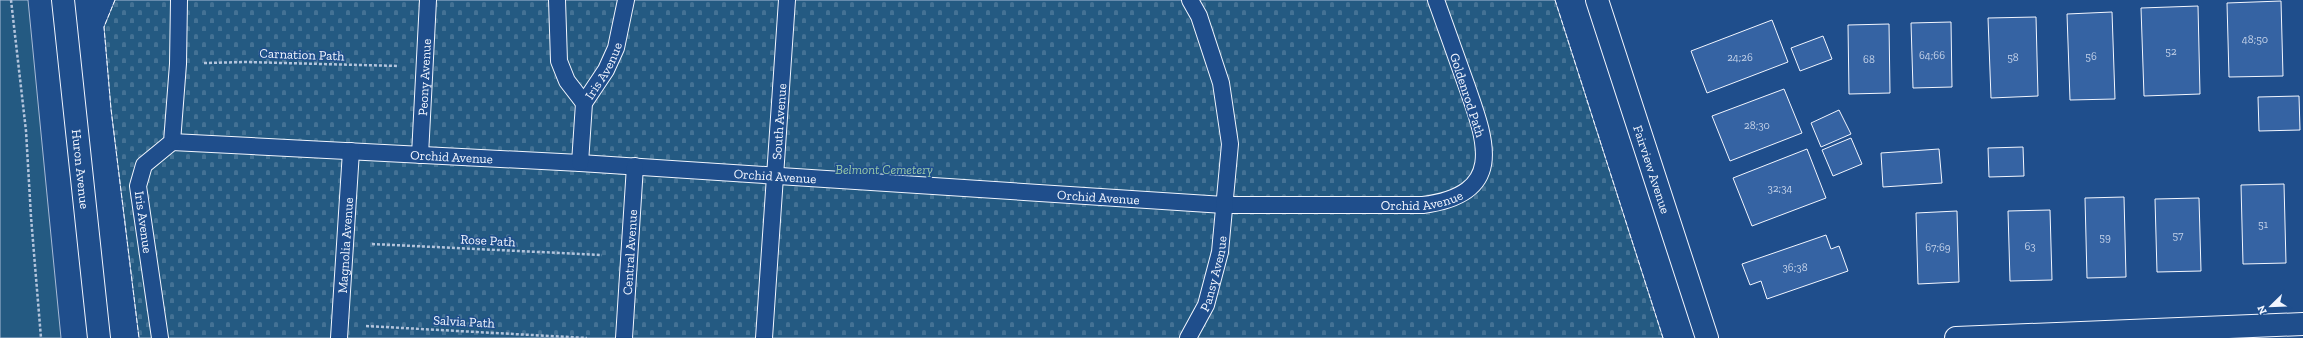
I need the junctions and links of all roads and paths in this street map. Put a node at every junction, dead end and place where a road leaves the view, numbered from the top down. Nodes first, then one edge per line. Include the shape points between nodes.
1 (11, 0) edge
2 (63, 0) edge
3 (179, 0) edge
4 (428, 0) edge
5 (557, 0) edge
6 (626, 0) edge
7 (787, 0) edge
8 (1190, 0) edge
9 (1436, 0) edge
10 (1597, 0) edge
11 (178, 64) junction
12 (425, 66) junction
13 (584, 103) junction
14 (172, 142) junction
15 (351, 151) junction
16 (420, 155) junction
17 (580, 163) junction
18 (635, 166) junction
19 (774, 176) junction
20 (1470, 189) joint
21 (1224, 205) junction
22 (345, 243) junction
23 (629, 256) junction
24 (2303, 324) edge
25 (339, 331) edge
26 (41, 338) edge
27 (99, 338) edge
28 (160, 338) edge
29 (587, 338) edge
30 (624, 338) edge
31 (764, 338) edge
32 (1188, 338) edge
33 (1707, 338) edge
34 (1956, 338) edge

1 - 26 path via 26,130
2 - 27 street, Huron Avenue
3 - 11 lane
4 - 12 lane, Peony Avenue
5 - 13 lane via 559,61 567,81
6 - 13 lane, Iris Avenue via 616,48 606,70
7 - 19 lane, South Avenue
8 - 21 lane, Pansy Avenue via 1199,16 1221,83 1230,144
9 - 20 lane, Goldenrod Path via 1484,139 1482,167
10 - 33 street, Fairview Avenue
11 - 12 path, Carnation Path via 245,62
11 - 14 lane
12 - 16 lane, Peony Avenue
13 - 17 lane, Iris Avenue
14 - 15 lane, Orchid Avenue
14 - 28 lane, Iris Avenue via 144,165 138,186
15 - 16 lane, Orchid Avenue
15 - 22 lane, Magnolia Avenue
16 - 17 lane, Orchid Avenue
17 - 18 lane, Orchid Avenue
18 - 19 lane, Orchid Avenue
18 - 23 lane, Central Avenue
19 - 21 lane, Orchid Avenue
19 - 31 lane, South Avenue
20 - 21 lane, Orchid Avenue via 1448,200 1423,205
21 - 32 lane, Pansy Avenue via 1220,252 1206,305
22 - 23 path, Rose Path
22 - 25 lane, Magnolia Avenue
23 - 30 lane, Central Avenue
24 - 34 street
25 - 29 path, Salvia Path

